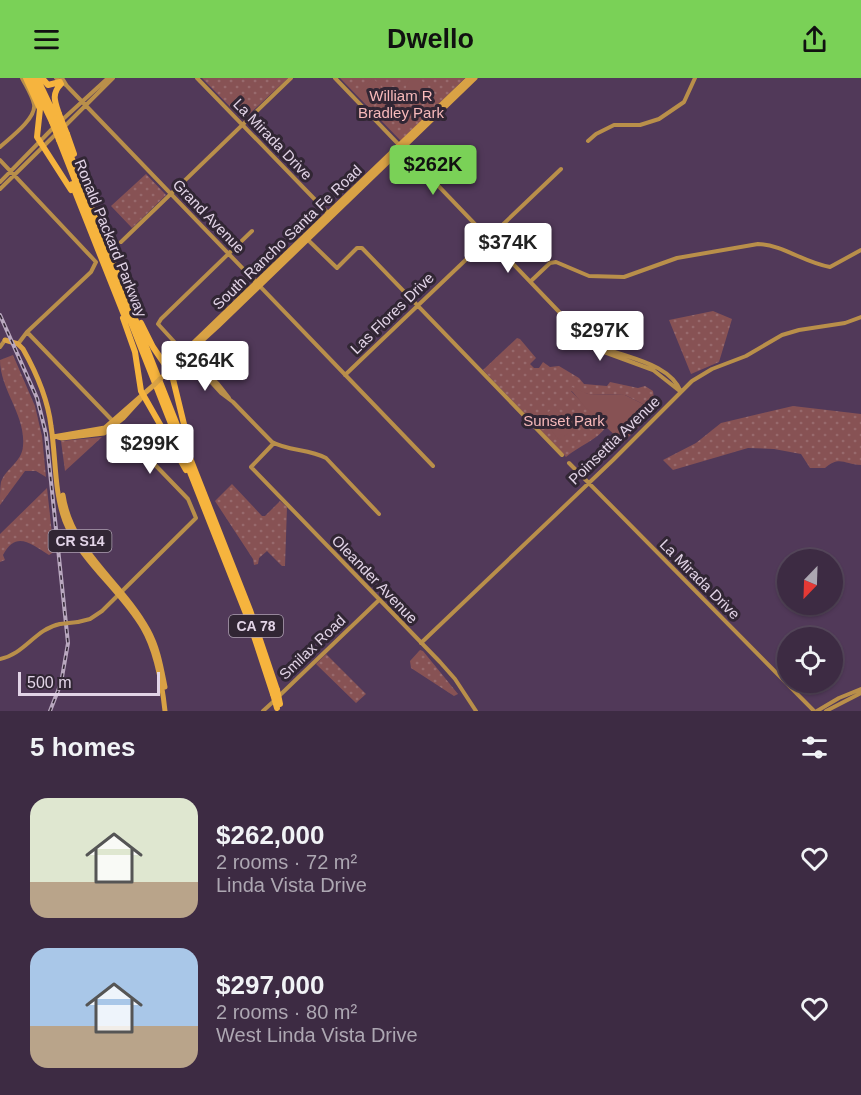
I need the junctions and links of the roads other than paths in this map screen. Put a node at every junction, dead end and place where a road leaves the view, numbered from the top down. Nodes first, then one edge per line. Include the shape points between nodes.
1 (24, 78) edge
2 (31, 78) edge
3 (37, 78) edge
4 (42, 78) edge
5 (108, 78) edge
6 (113, 78) edge
7 (197, 78) edge
8 (291, 78) edge
9 (335, 78) edge
10 (469, 78) edge
11 (475, 78) edge
12 (694, 78) edge
13 (63, 80) edge
14 (83, 104) junction
15 (58, 118) junction
16 (242, 125) junction
17 (63, 137) junction
18 (588, 141) dead end
19 (42, 144) junction
20 (0, 147) edge
21 (401, 147) junction
22 (0, 160) edge
23 (561, 169) dead end
24 (12, 173) junction
25 (0, 182) edge
26 (0, 189) edge
27 (170, 194) junction
28 (81, 209) junction
29 (330, 215) junction
30 (252, 231) dead end
31 (488, 237) junction
32 (306, 238) junction
33 (121, 242) dead end
34 (861, 250) edge
35 (228, 254) junction
36 (531, 281) junction
37 (121, 282) junction
38 (258, 285) junction
39 (240, 299) junction
40 (119, 303) junction
41 (417, 305) junction
42 (238, 306) junction
43 (861, 317) edge
44 (27, 332) junction
45 (0, 334) edge
46 (584, 338) junction
47 (5, 340) junction
48 (18, 344) junction
49 (0, 347) edge
50 (186, 354) junction
51 (28, 362) junction
52 (167, 373) junction
53 (345, 375) junction
54 (153, 378) junction
55 (692, 381) junction
56 (679, 386) junction
57 (681, 392) junction
58 (146, 393) junction
59 (115, 422) junction
60 (54, 436) junction
61 (274, 443) junction
62 (562, 455) dead end
63 (569, 463) dead end
64 (433, 466) dead end
65 (195, 470) junction
66 (588, 482) junction
67 (379, 514) dead end
68 (207, 515) junction
69 (119, 593) junction
70 (378, 601) junction
71 (421, 643) junction
72 (0, 659) edge
73 (861, 689) edge
74 (275, 692) junction
75 (861, 693) edge
76 (279, 709) edge
77 (167, 711) edge
78 (263, 711) edge
79 (476, 711) edge
80 (815, 711) edge
81 (826, 711) edge

1 - 19 highway via 40,109 37,134
1 - 20 street via 34,112
2 - 15 highway, Ronald Packard Parkway / CA 78
3 - 15 highway, Ronald Packard Parkway / CA 78
4 - 13 highway via 48,85
5 - 14 street
6 - 14 street
7 - 16 street, La Mirada Drive
8 - 16 street
9 - 21 street
10 - 21 main road, South Rancho Santa Fe Road
11 - 21 main road, South Rancho Santa Fe Road
12 - 18 street via 684,99 654,122 614,125
13 - 14 street, Grand Avenue
13 - 15 highway via 54,95
14 - 15 street
14 - 19 street via 66,125
14 - 27 street, Grand Avenue
15 - 17 highway, Ronald Packard Parkway / CA 78, bridge
15 - 19 street
16 - 27 street
16 - 29 street, La Mirada Drive
17 - 28 highway via 67,171
17 - 37 highway, Ronald Packard Parkway / CA 78
17 - 54 highway, Ronald Packard Parkway / CA 78
19 - 24 street
19 - 28 highway
21 - 29 main road, South Rancho Santa Fe Road
21 - 31 street
22 - 24 street
23 - 31 street, Las Flores Drive
24 - 25 street
24 - 26 street
24 - 44 street via 96,264
27 - 33 street
27 - 35 street, Grand Avenue
28 - 40 highway
29 - 32 main road, South Rancho Santa Fe Road
30 - 35 street
31 - 36 street
31 - 41 street, Las Flores Drive
32 - 38 main road, South Rancho Santa Fe Road
32 - 41 street via 337,268 358,247 362,248
34 - 36 street via 830,267 758,244 677,258 612,278 587,276 556,262
35 - 38 street, Grand Avenue
35 - 50 street via 161,319 159,326
36 - 46 street
37 - 52 highway
37 - 65 highway, Ronald Packard Parkway / CA 78
38 - 39 main road, South Rancho Santa Fe Road
38 - 42 main road, South Rancho Santa Fe Road
38 - 53 street, Grand Avenue
39 - 42 main road
39 - 50 main road, South Rancho Santa Fe Road
40 - 54 highway
40 - 58 highway via 135,351 141,391
41 - 53 street, Las Flores Drive
41 - 62 street
42 - 50 main road, South Rancho Santa Fe Road
43 - 55 street, Poinsettia Avenue via 782,335
44 - 48 street
44 - 59 street
45 - 47 main road, CR S14
46 - 56 street via 660,370
46 - 57 street via 597,349 653,370
47 - 48 main road
47 - 49 street
47 - 51 main road, CR S14 via 20,349
48 - 51 main road, CR S14
50 - 52 main road, South Rancho Santa Fe Road
50 - 61 street
51 - 60 main road, CR S14 via 41,389
52 - 58 main road, South Rancho Santa Fe Road, bridge
52 - 65 highway via 172,375
53 - 64 street, Grand Avenue
54 - 68 highway, Ronald Packard Parkway / CA 78
55 - 56 street
55 - 57 street, Poinsettia Avenue
56 - 57 street
57 - 66 street, Poinsettia Avenue
58 - 59 main road, South Rancho Santa Fe Road
58 - 68 highway
59 - 60 main road via 98,431
59 - 69 street via 188,499 196,518
60 - 69 main road, CR S14 via 59,479 72,528
61 - 67 street via 326,458
61 - 70 street, Oleander Avenue via 251,467
63 - 66 street, La Mirada Drive
65 - 74 highway, Ronald Packard Parkway / CA 78 via 258,630
66 - 71 street, Poinsettia Avenue
66 - 80 street, La Mirada Drive
68 - 74 highway, Ronald Packard Parkway / CA 78
69 - 72 street, bridge via 90,619 42,631 15,654
69 - 77 main road, CR S14 via 144,622 156,645
70 - 71 street, Oleander Avenue
70 - 78 street, Smilax Road
71 - 79 street, Oleander Avenue via 456,681
73 - 80 street
74 - 76 highway, Ronald Packard Parkway / CA 78, bridge
75 - 81 street

